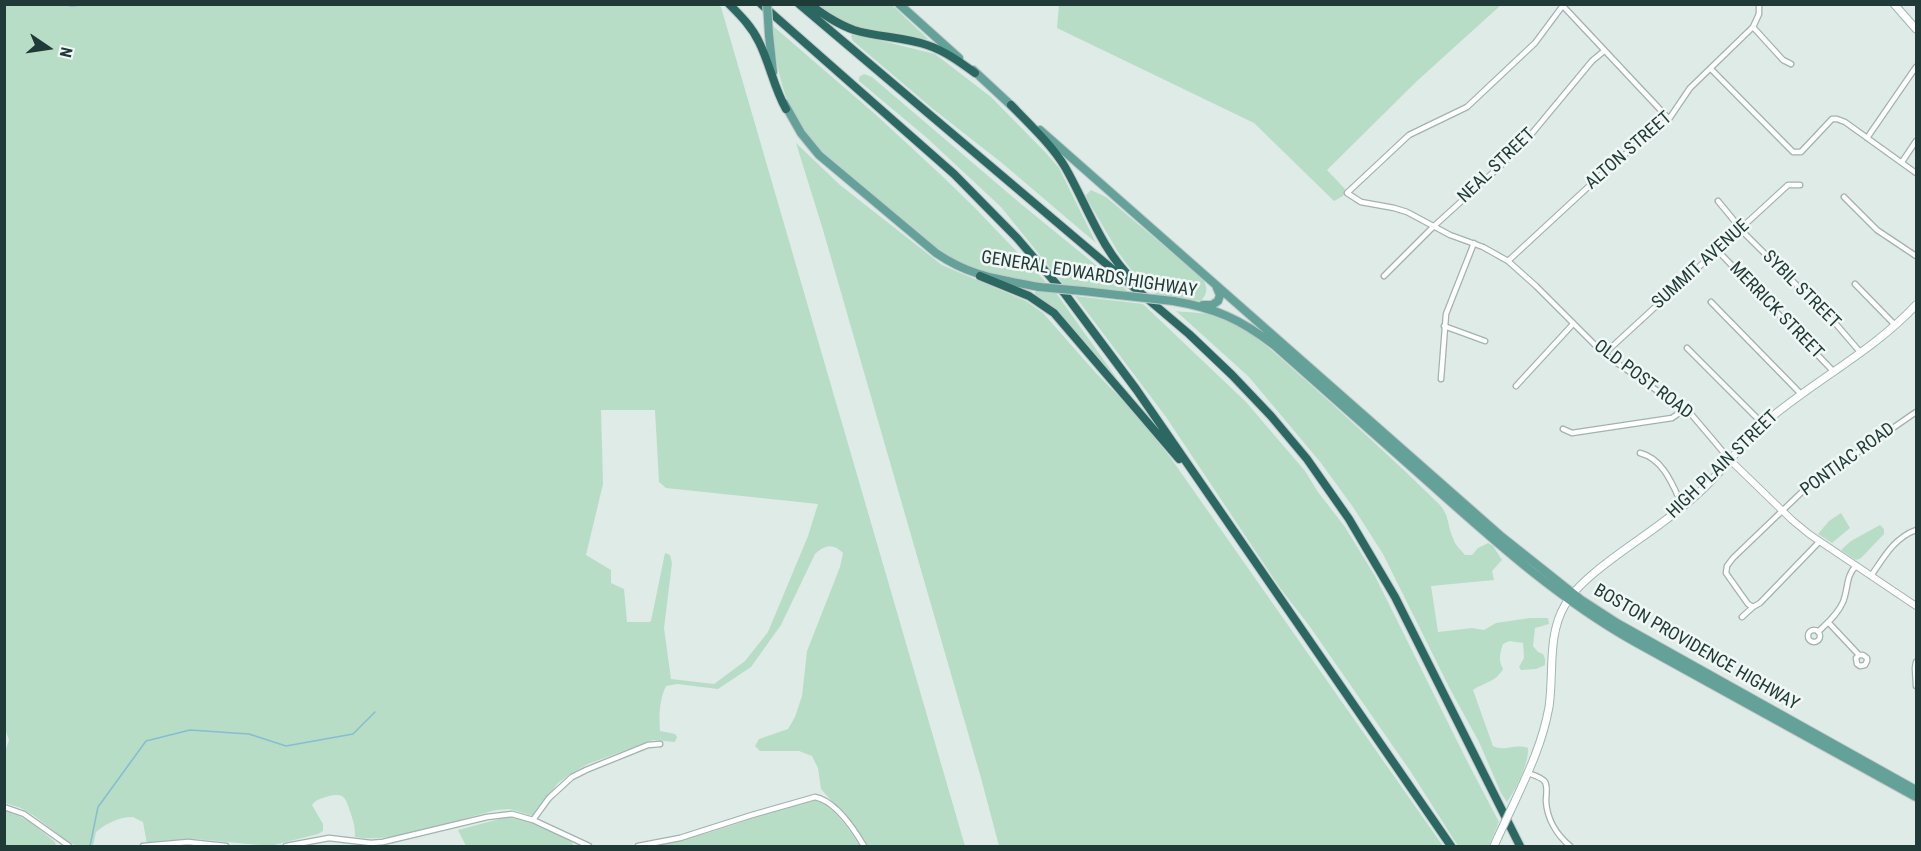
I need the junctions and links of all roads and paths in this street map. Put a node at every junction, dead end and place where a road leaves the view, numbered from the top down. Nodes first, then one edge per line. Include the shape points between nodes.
1 (729, 4) edge
2 (762, 4) edge
3 (767, 4) edge
4 (799, 4) edge
5 (809, 4) edge
6 (899, 4) edge
7 (1760, 4) edge
8 (1894, 4) edge
9 (1563, 5) edge
10 (1753, 27) junction
11 (1917, 29) edge
12 (1604, 51) junction
13 (1791, 64) dead end
14 (1917, 67) edge
15 (1711, 69) junction
16 (975, 73) junction
17 (1011, 105) junction
18 (786, 109) junction
19 (1669, 119) junction
20 (1868, 138) junction
21 (1917, 141) edge
22 (1902, 162) junction
23 (1917, 173) edge
24 (1800, 185) dead end
25 (1844, 197) dead end
26 (1718, 201) dead end
27 (1433, 227) junction
28 (1741, 229) junction
29 (1474, 243) junction
30 (1718, 251) junction
31 (1917, 256) edge
32 (1508, 261) junction
33 (980, 276) junction
34 (1384, 276) dead end
35 (1214, 284) junction
36 (1855, 284) dead end
37 (1149, 300) junction
38 (1711, 302) dead end
39 (1187, 304) junction
40 (1917, 305) edge
41 (1573, 324) junction
42 (1895, 325) junction
43 (1444, 326) junction
44 (1485, 341) dead end
45 (1687, 348) dead end
46 (1860, 352) junction
47 (1604, 354) junction
48 (1833, 371) junction
49 (1441, 378) dead end
50 (1516, 386) dead end
51 (1801, 394) junction
52 (1685, 409) junction
53 (1917, 412) edge
54 (1763, 424) junction
55 (1563, 429) dead end
56 (1640, 453) dead end
57 (1730, 460) junction
58 (1198, 479) junction
59 (1448, 489) joint
60 (1452, 504) joint
61 (1683, 507) junction
62 (1781, 511) junction
63 (1917, 530) edge
64 (1819, 542) junction
65 (1856, 566) junction
66 (1871, 576) junction
67 (1570, 596) junction
68 (1753, 606) junction
69 (1917, 606) edge
70 (1742, 616) dead end
71 (1828, 622) junction
72 (1818, 632) dead end
73 (1859, 655) dead end
74 (1917, 662) edge
75 (1917, 686) edge
76 (660, 744) dead end
77 (1528, 773) junction
78 (1917, 790) edge
79 (1917, 798) edge
80 (4, 807) edge
81 (533, 820) junction
82 (69, 846) edge
83 (143, 846) edge
84 (226, 846) edge
85 (286, 846) edge
86 (589, 846) edge
87 (638, 846) edge
88 (864, 846) edge
89 (1451, 846) edge
90 (1494, 846) edge
91 (1520, 846) edge
92 (1570, 846) edge

1 - 18 highway via 758,40
2 - 58 highway via 938,159 1022,243 1098,335
3 - 18 main road, GENERAL EDWARDS HIGHWAY, bridge via 774,76
4 - 37 highway
5 - 16 highway via 854,30 931,46
6 - 16 main road, GENERAL EDWARDS HIGHWAY
7 - 10 street, ALTON STREET
8 - 11 main road
9 - 12 street
9 - 27 street, OLD POST ROAD via 1535,43 1467,107 1409,135 1347,194 1361,202 1402,210
10 - 13 street
10 - 15 street, ALTON STREET
12 - 19 street
12 - 27 street, NEAL STREET via 1519,148
14 - 20 street
15 - 19 street, ALTON STREET via 1690,88
15 - 20 street via 1792,152 1801,152 1833,118
16 - 17 main road, GENERAL EDWARDS HIGHWAY
17 - 35 main road, GENERAL EDWARDS HIGHWAY
17 - 37 highway via 1060,160 1106,245
18 - 33 main road, GENERAL EDWARDS HIGHWAY via 809,144 834,169 936,253
19 - 32 street, ALTON STREET via 1612,164
20 - 22 street
21 - 22 street
22 - 23 street
24 - 28 street, SUMMIT AVENUE via 1788,185
25 - 31 street via 1877,230
26 - 28 street, SYBIL STREET
27 - 29 street, OLD POST ROAD
27 - 34 street, NEAL STREET
28 - 30 street, SUMMIT AVENUE
28 - 46 street, SYBIL STREET
29 - 32 street, OLD POST ROAD
29 - 43 street
30 - 47 street, SUMMIT AVENUE
30 - 48 street, MERRICK STREET
32 - 41 street, OLD POST ROAD
33 - 39 main road, GENERAL EDWARDS HIGHWAY, bridge
33 - 58 highway via 1026,294 1051,311
35 - 39 main road via 1219,293 1216,303
35 - 59 main road, GENERAL EDWARDS HIGHWAY
36 - 42 street
37 - 91 highway via 1258,401 1341,507 1388,584
38 - 51 street
39 - 60 main road, GENERAL EDWARDS HIGHWAY via 1221,312 1252,328
40 - 42 main road, HIGH PLAIN STREET
41 - 47 street, OLD POST ROAD
41 - 50 street
42 - 46 main road, HIGH PLAIN STREET
43 - 44 street
43 - 49 street
45 - 54 street
46 - 48 main road, HIGH PLAIN STREET
47 - 52 street, OLD POST ROAD
48 - 51 main road, HIGH PLAIN STREET
51 - 54 main road, HIGH PLAIN STREET
52 - 55 street via 1672,417 1633,424 1572,432
52 - 57 street, OLD POST ROAD
53 - 62 street, PONTIAC ROAD via 1812,483
54 - 57 main road, HIGH PLAIN STREET
56 - 61 street via 1658,462
57 - 61 main road, HIGH PLAIN STREET
57 - 62 street, OLD POST ROAD
58 - 89 highway
59 - 67 main road, BOSTON PROVIDENCE HIGHWAY
60 - 67 main road, BOSTON PROVIDENCE HIGHWAY via 1520,564
61 - 67 main road, HIGH PLAIN STREET
62 - 64 street, OLD POST ROAD
62 - 68 street, PONTIAC ROAD via 1727,566 1729,579
63 - 66 street via 1895,542
64 - 65 street, OLD POST ROAD
64 - 68 street
65 - 66 street, OLD POST ROAD
65 - 71 street via 1839,609
66 - 69 street, OLD POST ROAD
67 - 77 main road, HIGH PLAIN STREET via 1555,629 1545,724
67 - 78 main road, BOSTON PROVIDENCE HIGHWAY
67 - 79 main road, BOSTON PROVIDENCE HIGHWAY via 1635,642
68 - 70 street
71 - 72 street
71 - 73 street
74 - 75 street
76 - 81 street via 579,773 559,788
77 - 90 main road, HIGH PLAIN STREET, bridge
77 - 92 street via 1545,783 1546,805 1555,831
80 - 82 street via 24,814
81 - 85 street via 504,814 403,840 371,843 329,838
81 - 86 street
83 - 84 street via 184,842
87 - 88 street via 680,838 814,797 835,809

